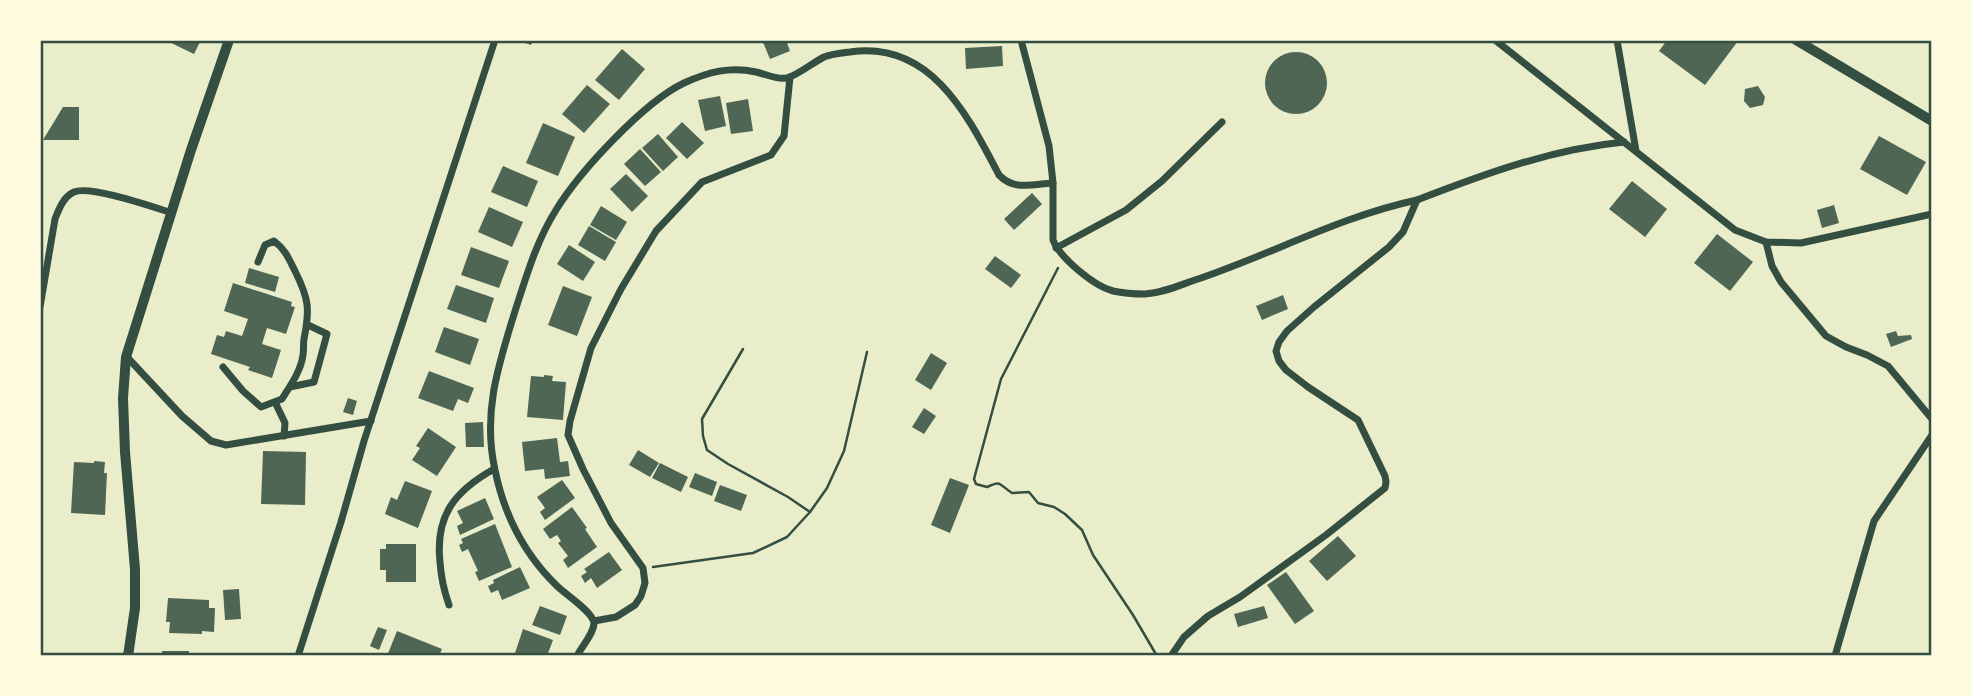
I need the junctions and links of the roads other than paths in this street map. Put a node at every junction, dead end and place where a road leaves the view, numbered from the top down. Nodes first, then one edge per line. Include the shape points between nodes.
1 (229, 40) edge
2 (495, 40) edge
3 (1021, 40) edge
4 (1495, 40) edge
5 (1617, 40) edge
6 (1796, 40) edge
7 (790, 77) junction
8 (1932, 121) edge
9 (1222, 122) dead end
10 (1624, 142) junction
11 (1637, 152) junction
12 (1053, 183) junction
13 (1417, 200) junction
14 (172, 213) junction
15 (1932, 214) edge
16 (1766, 242) junction
17 (1056, 247) junction
18 (258, 262) dead end
19 (40, 307) edge
20 (308, 325) junction
21 (126, 357) junction
22 (223, 366) dead end
23 (290, 387) junction
24 (275, 402) junction
25 (1932, 419) edge
26 (371, 421) junction
27 (1932, 435) edge
28 (284, 436) junction
29 (494, 469) junction
30 (449, 605) dead end
31 (594, 621) junction
32 (128, 656) edge
33 (298, 656) edge
34 (577, 656) edge
35 (1171, 656) edge
36 (1835, 656) edge

1 - 14 street
2 - 26 street
3 - 12 street via 1049,146
4 - 10 street
5 - 11 street
6 - 8 street
7 - 12 street via 828,55 854,51 882,52 907,60 946,89 1006,182 1013,186
7 - 29 street via 780,79 736,68 682,84 633,121 556,209 527,271 497,370 491,406
7 - 31 street via 783,136 771,155 702,182 656,231 591,348 568,435 611,523 643,568 645,583 635,605 616,617
9 - 17 street via 1126,210
10 - 11 street
10 - 13 street via 1567,150
11 - 16 street via 1735,230
12 - 17 street
13 - 17 street via 1367,212 1235,267 1158,292 1128,293 1101,286
13 - 35 street via 1404,232 1287,331 1276,351 1286,370 1358,419 1385,476 1385,488 1326,535 1208,616
14 - 19 street via 86,191 67,197 55,219
14 - 21 street
15 - 16 street via 1801,243
16 - 25 street via 1781,282 1826,336 1888,366
18 - 20 street via 265,245 274,241 287,254 303,286
20 - 23 street via 303,356
20 - 23 street via 327,334 314,382
21 - 28 street via 211,441 226,446
21 - 32 street via 125,452 135,569
22 - 24 street via 261,407
23 - 24 street
24 - 28 street via 285,423
26 - 28 street
26 - 33 street
27 - 36 street via 1874,521
29 - 30 street via 476,479 442,520 438,544
29 - 31 street via 531,557
31 - 34 street

